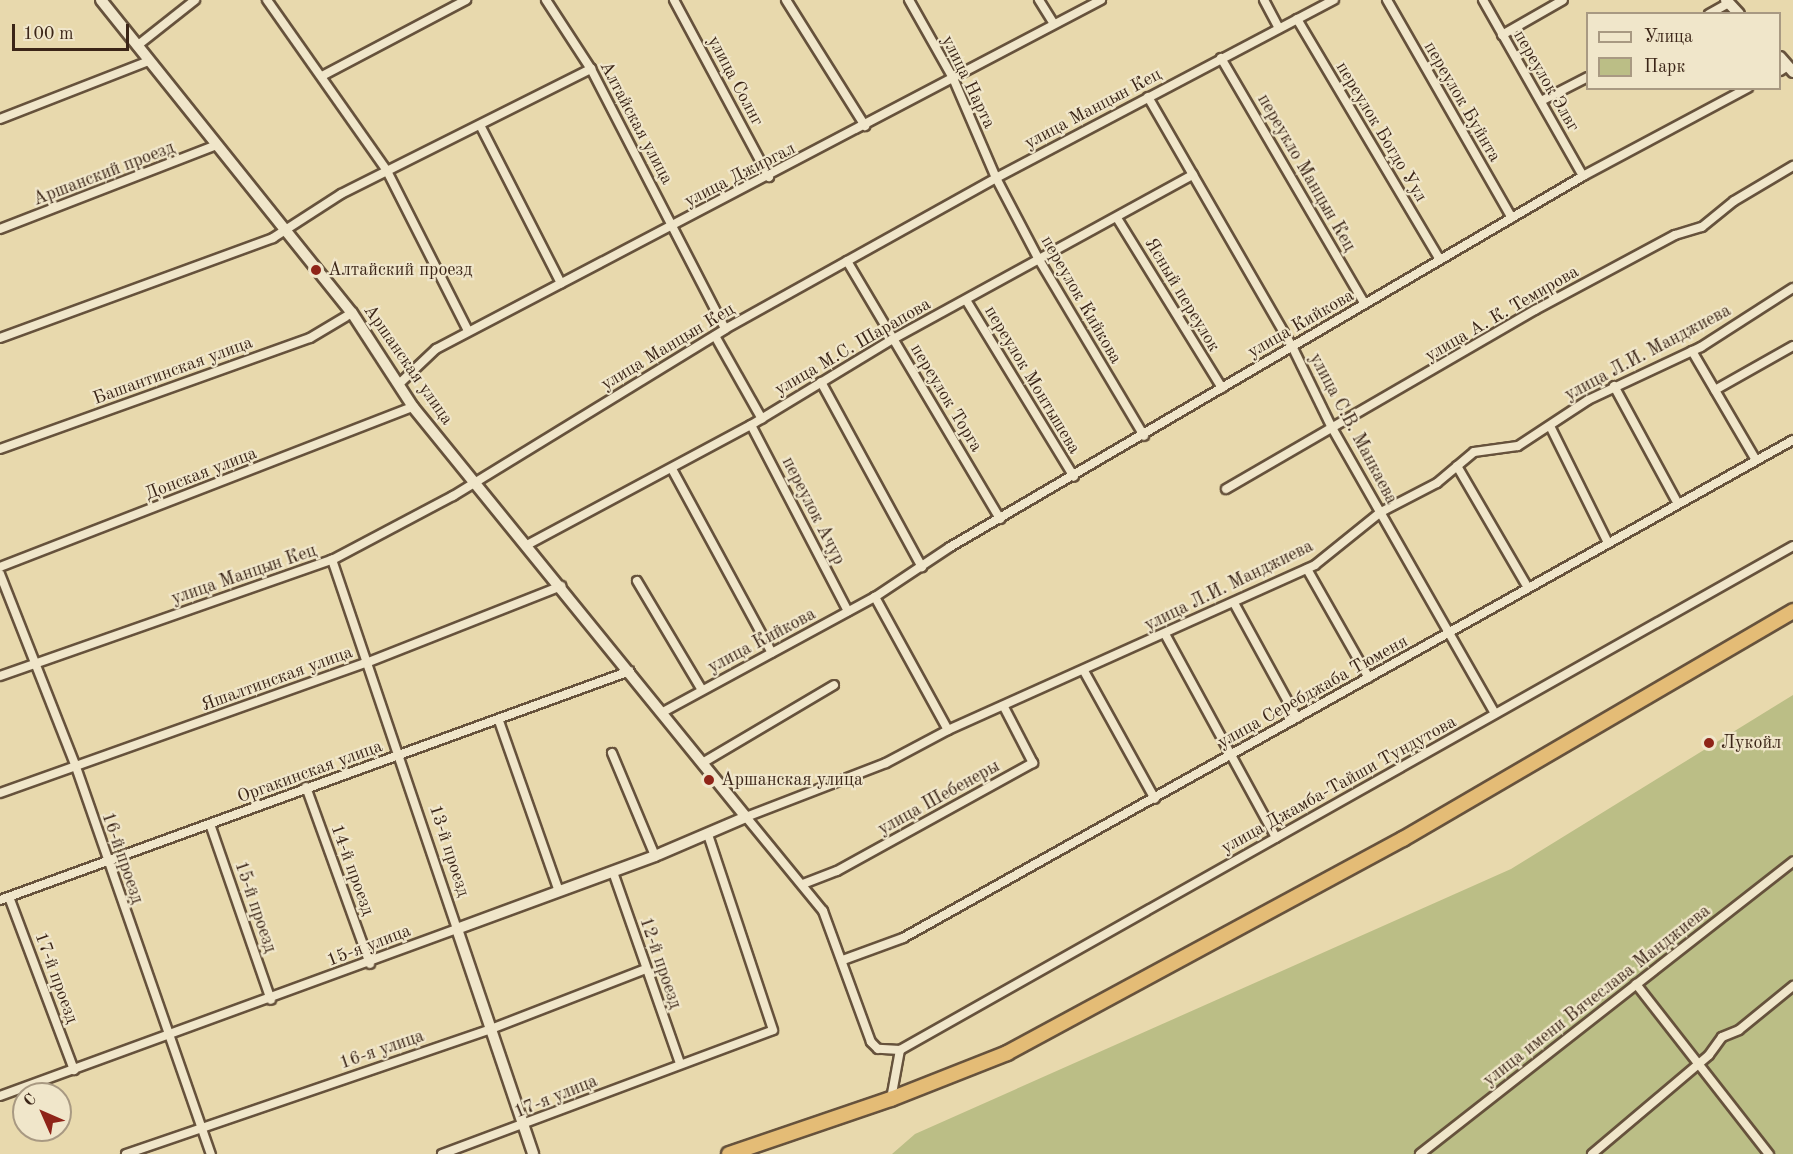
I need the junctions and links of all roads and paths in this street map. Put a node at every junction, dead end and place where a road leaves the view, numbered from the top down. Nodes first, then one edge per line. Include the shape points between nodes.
1 (101, 0) edge
2 (195, 0) edge
3 (267, 0) edge
4 (466, 0) edge
5 (546, 0) edge
6 (674, 0) edge
7 (786, 0) edge
8 (909, 0) edge
9 (1039, 0) edge
10 (1101, 0) edge
11 (1264, 0) edge
12 (1334, 0) edge
13 (1387, 0) edge
14 (1484, 0) edge
15 (1563, 0) edge
16 (1728, 2) edge
17 (1712, 12) edge
18 (1297, 19) junction
19 (1054, 24) junction
20 (1279, 28) junction
21 (1502, 35) junction
22 (137, 46) junction
23 (1221, 58) junction
24 (148, 61) junction
25 (591, 69) junction
26 (322, 76) junction
27 (953, 78) junction
28 (1586, 78) edge
29 (1744, 90) edge
30 (1148, 97) junction
31 (1541, 101) junction
32 (0, 119) edge
33 (480, 125) junction
34 (865, 126) junction
35 (217, 145) junction
36 (1793, 167) edge
37 (387, 171) junction
38 (1193, 175) junction
39 (1583, 176) junction
40 (769, 177) junction
41 (996, 178) junction
42 (1117, 218) junction
43 (1512, 218) junction
44 (674, 225) junction
45 (286, 228) junction
46 (0, 229) edge
47 (1038, 258) junction
48 (1440, 260) junction
49 (847, 261) junction
50 (561, 283) junction
51 (1793, 288) edge
52 (966, 300) junction
53 (1365, 304) junction
54 (352, 313) junction
55 (725, 329) junction
56 (468, 331) junction
57 (715, 336) junction
58 (0, 338) edge
59 (893, 339) junction
60 (1292, 346) junction
61 (1793, 346) edge
62 (1692, 351) junction
63 (821, 382) junction
64 (399, 384) junction
65 (1614, 386) junction
66 (1222, 388) junction
67 (1715, 390) junction
68 (413, 407) junction
69 (762, 419) junction
70 (752, 425) junction
71 (1331, 426) junction
72 (1550, 426) junction
73 (1144, 436) junction
74 (1793, 440) edge
75 (0, 449) edge
76 (1756, 460) junction
77 (1457, 466) junction
78 (672, 469) junction
79 (1074, 477) junction
80 (474, 482) junction
81 (1226, 489) dead end
82 (1678, 504) junction
83 (1381, 512) junction
84 (1000, 519) junction
85 (1608, 543) junction
86 (527, 545) junction
87 (1793, 546) edge
88 (332, 560) junction
89 (0, 567) edge
90 (922, 567) junction
91 (1307, 569) junction
92 (0, 574) edge
93 (637, 581) dead end
94 (561, 586) junction
95 (1528, 588) junction
96 (875, 597) junction
97 (1234, 603) junction
98 (848, 611) junction
99 (1793, 611) edge
100 (1448, 633) junction
101 (1165, 634) junction
102 (772, 653) junction
103 (35, 663) junction
104 (366, 663) junction
105 (630, 671) junction
106 (1084, 671) junction
107 (0, 676) edge
108 (1370, 678) junction
109 (834, 685) dead end
110 (702, 690) junction
111 (1004, 708) junction
112 (663, 712) junction
113 (1495, 714) junction
114 (1297, 718) junction
115 (499, 721) junction
116 (948, 730) junction
117 (612, 753) dead end
118 (1232, 755) junction
119 (400, 756) junction
120 (704, 762) junction
121 (75, 767) junction
122 (306, 787) junction
123 (0, 793) edge
124 (1155, 799) junction
125 (746, 817) junction
126 (210, 824) junction
127 (708, 835) junction
128 (1276, 838) junction
129 (656, 856) junction
130 (107, 862) junction
131 (1793, 862) edge
132 (613, 872) junction
133 (803, 884) junction
134 (559, 891) junction
135 (9, 897) junction
136 (0, 900) edge
137 (457, 929) junction
138 (843, 960) junction
139 (370, 964) junction
140 (646, 969) junction
141 (1636, 984) junction
142 (1793, 986) edge
143 (271, 1000) junction
144 (491, 1029) junction
145 (168, 1037) junction
146 (900, 1050) junction
147 (680, 1063) junction
148 (1698, 1064) junction
149 (74, 1070) junction
150 (0, 1096) edge
151 (891, 1099) junction
152 (524, 1126) junction
153 (200, 1128) junction
154 (126, 1154) edge
155 (211, 1154) edge
156 (442, 1154) edge
157 (533, 1154) edge
158 (729, 1154) edge
159 (1420, 1154) edge
160 (1592, 1154) edge
161 (1769, 1154) edge

1 - 22 street, Аршанская улица
2 - 22 street
3 - 26 street
4 - 26 street
5 - 25 street, Алтайская улица
6 - 40 street, улица Солнг
7 - 34 street
8 - 27 street, улица Нарта
9 - 19 street
10 - 19 street, улица Джиргал
11 - 20 street
12 - 18 street, улица Манцын Кец
13 - 43 street, переулок Буйнта
14 - 21 street, переулок Элвг
15 - 21 street
16 - 17 street
18 - 20 street, улица Манцын Кец
18 - 48 street, переулок Богдо Уул
19 - 27 street, улица Джиргал
20 - 23 street, улица Манцын Кец
21 - 31 street, переулок Элвг
22 - 24 street, Аршанская улица
23 - 30 street, улица Манцын Кец
23 - 53 street, переукло Манцын Кец
24 - 32 street
24 - 35 street, Аршанская улица
25 - 33 street
25 - 44 street, Алтайская улица
26 - 37 street
27 - 34 street, улица Джиргал
27 - 41 street, улица Нарта
28 - 31 street
29 - 39 street, улица Кийкова
30 - 38 street, улица С.В. Манкаева
30 - 41 street, улица Манцын Кец
31 - 39 street, переулок Элвг
33 - 37 street
33 - 50 street
34 - 40 street, улица Джиргал
35 - 45 street, Аршанская улица
35 - 46 street, Аршанский проезд
36 - 71 street, улица А. К. Темирова via 1734,201 1702,227 1675,235
37 - 45 street
37 - 56 street
38 - 42 street, улица М.С. Шарапова
38 - 60 street, улица С.В. Манкаева
39 - 43 street, улица Кийкова
40 - 44 street, улица Джиргал
41 - 47 street, переулок Кийкова
41 - 49 street, улица Манцын Кец
42 - 47 street, улица М.С. Шарапова
42 - 66 street, Ясный переулок
43 - 48 street, улица Кийкова
44 - 50 street, улица Джиргал
44 - 55 street, Алтайская улица
45 - 54 street, Аршанская улица
45 - 58 street via 273,238
47 - 52 street, улица М.С. Шарапова
47 - 73 street, переулок Кийкова
48 - 53 street, улица Кийкова
49 - 55 street, улица Манцын Кец
49 - 59 street, переулок Торга
50 - 56 street, улица Джиргал
51 - 62 street, улица Л.И. Манджиева
52 - 59 street, улица М.С. Шарапова
52 - 79 street, переулок Монтышева
53 - 60 street, улица Кийкова
54 - 64 street, Аршанская улица
54 - 75 street, Башантинская улица via 310,338
55 - 57 street, улица Манцын Кец
56 - 64 street, улица Джиргал via 436,349
57 - 69 street
57 - 80 street, улица Манцын Кец
59 - 63 street, улица М.С. Шарапова
59 - 84 street, переулок Торга
60 - 66 street, улица Кийкова
60 - 71 street, улица С.В. Манкаева
61 - 67 street
62 - 65 street, улица Л.И. Манджиева
62 - 67 street
63 - 69 street, улица М.С. Шарапова
63 - 90 street
64 - 68 street, Аршанская улица
65 - 72 street, улица Л.И. Манджиева
65 - 82 street
66 - 73 street, улица Кийкова
67 - 76 street
68 - 80 street, Аршанская улица
68 - 89 street, Донская улица
69 - 70 street, улица М.С. Шарапова
70 - 78 street, улица М.С. Шарапова
70 - 98 street, переулок Ачур
71 - 81 street, улица А. К. Темирова
71 - 83 street, улица С.В. Манкаева
72 - 77 street, улица Л.И. Манджиева via 1518,446 1474,452
72 - 85 street
73 - 79 street, улица Кийкова
74 - 76 street, улица Серебджаба Тюменя
76 - 82 street, улица Серебджаба Тюменя
77 - 83 street, улица Л.И. Манджиева via 1437,483
77 - 95 street
78 - 86 street, улица М.С. Шарапова
78 - 102 street
79 - 84 street, улица Кийкова
80 - 86 street, Аршанская улица
80 - 88 street, улица Манцын Кец
82 - 85 street, улица Серебджаба Тюменя
83 - 91 street, улица Л.И. Манджиева
83 - 100 street, улица С.В. Манкаева
84 - 90 street, улица Кийкова
85 - 95 street, улица Серебджаба Тюменя
86 - 94 street, Аршанская улица
87 - 113 street, улица Джамба-Тайши Тундутова
88 - 103 street, улица Манцын Кец
88 - 104 street, 13-й проезд
90 - 96 street, улица Кийкова
91 - 97 street, улица Л.И. Манджиева
91 - 108 street
92 - 103 street, 16-й проезд
93 - 110 street
94 - 104 street, Яшалтинская улица
94 - 105 street, Аршанская улица
95 - 100 street, улица Серебджаба Тюменя
96 - 98 street, улица Кийкова
96 - 116 street
97 - 101 street, улица Л.И. Манджиева
97 - 114 street
98 - 102 street, улица Кийкова
99 - 151 highway via 1403,838 1150,977 1007,1053
100 - 108 street, улица Серебджаба Тюменя
100 - 113 street, улица С.В. Манкаева
101 - 106 street, улица Л.И. Манджиева
101 - 118 street
102 - 110 street, улица Кийкова
103 - 107 street, улица Манцын Кец
103 - 121 street, 16-й проезд
104 - 119 street, 13-й проезд
104 - 121 street, Яшалтинская улица
105 - 112 street, Аршанская улица
105 - 115 street, Оргакинская улица
106 - 111 street, улица Л.И. Манджиева
106 - 124 street
108 - 114 street, улица Серебджаба Тюменя
109 - 120 street
110 - 112 street, улица Кийкова
111 - 116 street, улица Л.И. Манджиева
111 - 133 street, улица Шебенеры via 1033,763 837,871
112 - 120 street, Аршанская улица
113 - 128 street, улица Джамба-Тайши Тундутова
114 - 118 street, улица Серебджаба Тюменя
115 - 119 street, Оргакинская улица
115 - 134 street
116 - 125 street, улица Л.И. Манджиева via 886,763
117 - 129 street
118 - 124 street, улица Серебджаба Тюменя
118 - 128 street
119 - 122 street, Оргакинская улица
119 - 137 street, 13-й проезд
120 - 125 street, Аршанская улица
121 - 123 street, Яшалтинская улица
121 - 130 street, 16-й проезд
122 - 126 street, Оргакинская улица
122 - 139 street, 14-й проезд
124 - 138 street, улица Серебджаба Тюменя via 903,938
125 - 127 street, 15-я улица
125 - 133 street, Аршанская улица
126 - 130 street, Оргакинская улица
126 - 143 street, 15-й проезд
127 - 129 street, 15-я улица
127 - 147 street via 773,1030
128 - 146 street, улица Джамба-Тайши Тундутова
129 - 132 street, 15-я улица
130 - 135 street, Оргакинская улица
130 - 145 street, 16-й проезд
131 - 141 street, улица имени Вячеслава Манджиева
132 - 134 street, 15-я улица
132 - 140 street, 12-й проезд
133 - 138 street, Аршанская улица via 823,911
134 - 137 street, 15-я улица
135 - 136 street, Оргакинская улица
135 - 149 street, 17-й проезд
137 - 139 street, 15-я улица
137 - 144 street, 13-й проезд
138 - 146 street, Аршанская улица via 872,1042 878,1049
139 - 143 street, 15-я улица
140 - 144 street, 16-я улица
140 - 147 street, 12-й проезд
141 - 148 street
141 - 159 street, улица имени Вячеслава Манджиева
142 - 148 street via 1739,1030 1722,1036
143 - 145 street, 15-я улица
144 - 152 street, 13-й проезд
144 - 153 street, 16-я улица
145 - 149 street, 15-я улица
145 - 153 street, 16-й проезд
146 - 151 street
147 - 152 street, 17-я улица
148 - 160 street
148 - 161 street
149 - 150 street, 15-я улица
151 - 158 highway
152 - 156 street, 17-я улица
152 - 157 street, 13-й проезд
153 - 154 street, 16-я улица
153 - 155 street, 16-й проезд

